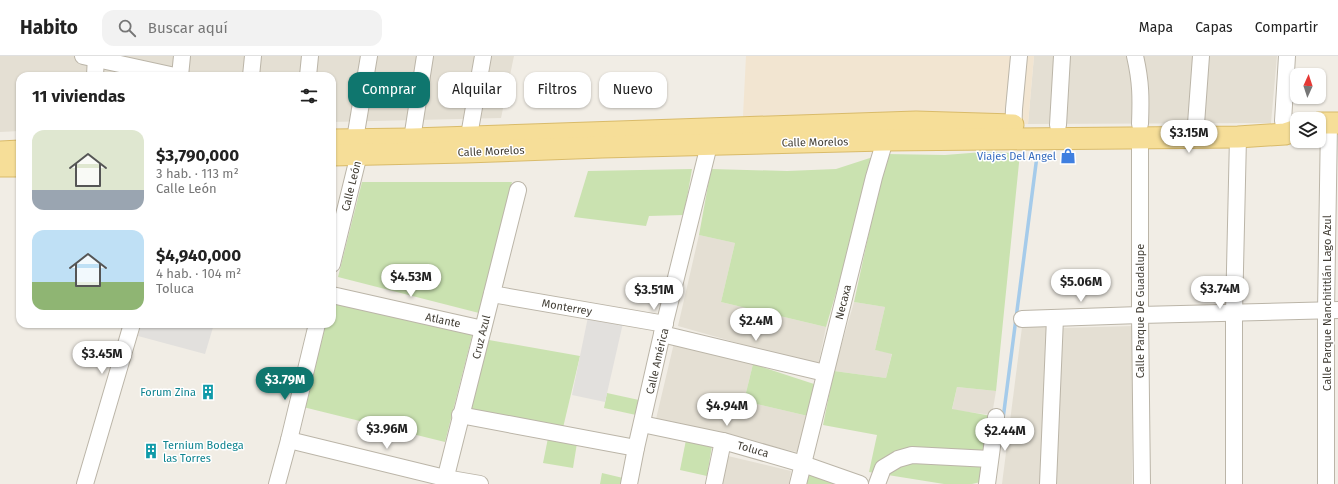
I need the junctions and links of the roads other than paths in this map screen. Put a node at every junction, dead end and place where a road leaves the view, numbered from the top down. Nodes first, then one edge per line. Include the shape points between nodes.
1 (182, 56) edge
2 (253, 56) edge
3 (310, 56) edge
4 (369, 56) edge
5 (425, 56) edge
6 (483, 56) edge
7 (1019, 56) edge
8 (1062, 56) edge
9 (1135, 56) edge
10 (1201, 56) edge
11 (1287, 56) edge
12 (92, 57) edge
13 (94, 72) edge
14 (158, 72) edge
15 (180, 72) edge
16 (251, 72) edge
17 (308, 72) edge
18 (1291, 112) edge
19 (1329, 123) edge
20 (1196, 124) junction
21 (1290, 124) edge
22 (1058, 125) junction
23 (1290, 126) edge
24 (1013, 131) junction
25 (1140, 131) junction
26 (1238, 137) junction
27 (412, 139) junction
28 (885, 140) junction
29 (336, 141) edge
30 (467, 144) junction
31 (709, 145) junction
32 (357, 147) junction
33 (16, 151) edge
34 (0, 152) edge
35 (336, 154) edge
36 (0, 166) edge
37 (16, 166) edge
38 (518, 190) dead end
39 (336, 245) edge
40 (492, 294) junction
41 (336, 296) edge
42 (1332, 311) edge
43 (1234, 313) junction
44 (1140, 315) junction
45 (1054, 318) junction
46 (1022, 319) dead end
47 (131, 328) edge
48 (317, 328) edge
49 (483, 329) junction
50 (664, 329) junction
51 (825, 372) junction
52 (460, 415) junction
53 (996, 417) dead end
54 (642, 424) junction
55 (290, 440) junction
56 (723, 441) junction
57 (636, 448) junction
58 (990, 459) junction
59 (803, 464) junction
60 (444, 481) edge
61 (85, 484) edge
62 (277, 484) edge
63 (480, 484) edge
64 (629, 484) edge
65 (714, 484) edge
66 (798, 484) edge
67 (860, 484) edge
68 (877, 484) edge
69 (987, 484) edge
70 (1048, 484) edge
71 (1142, 484) edge
72 (1234, 484) edge
73 (1326, 484) edge

1 - 15 street
2 - 16 street
3 - 17 street
4 - 32 street, Calle León
5 - 27 street
6 - 30 street
7 - 24 street
8 - 22 street
9 - 25 street, Calle Parque De Guadalupe via 1140,77
10 - 20 street
11 - 18 street
12 - 13 street
12 - 14 street
19 - 42 street, Calle Parque Nanchititlán Lago Azul
20 - 21 main road, Calle Morelos
20 - 25 main road, Calle Morelos
22 - 24 main road, Calle Morelos
22 - 25 main road, Calle Morelos
23 - 26 main road, Calle Morelos via 1284,134
24 - 25 main road, Calle Morelos
24 - 28 main road, Calle Morelos
24 - 30 main road, Calle Morelos via 916,122
25 - 26 main road, Calle Morelos
25 - 44 street, Calle Parque De Guadalupe
26 - 43 street
27 - 30 main road, Calle Morelos
27 - 32 main road, Calle Morelos
28 - 31 main road, Calle Morelos
28 - 51 street, Necaxa
29 - 32 main road, Calle Morelos
30 - 31 main road, Calle Morelos via 602,147
30 - 32 main road, Calle Morelos
31 - 50 street, Calle América
32 - 35 main road, Calle Morelos
32 - 39 street, Calle León
33 - 34 main road
36 - 37 main road
38 - 40 street, Cruz Azul
40 - 49 street, Cruz Azul
40 - 50 street, Monterrey
41 - 49 street, Atlante
42 - 43 street
42 - 73 street, Calle Parque Nanchititlán Lago Azul
43 - 44 street
43 - 72 street
44 - 45 street
44 - 71 street, Calle Parque De Guadalupe
45 - 46 street
45 - 70 street
47 - 61 street
48 - 55 street
49 - 52 street, Cruz Azul
50 - 51 street, Monterrey
50 - 54 street, Calle América
51 - 59 street, Necaxa
52 - 57 street
52 - 60 street, Cruz Azul
53 - 58 street
54 - 56 street, Toluca
54 - 57 street, Calle América
55 - 60 street
55 - 62 street
56 - 59 street, Toluca
56 - 65 street
57 - 64 street, Calle América
58 - 68 street via 912,455 898,459 883,468
58 - 69 street
59 - 66 street, Necaxa
59 - 67 street, Toluca
60 - 63 street

